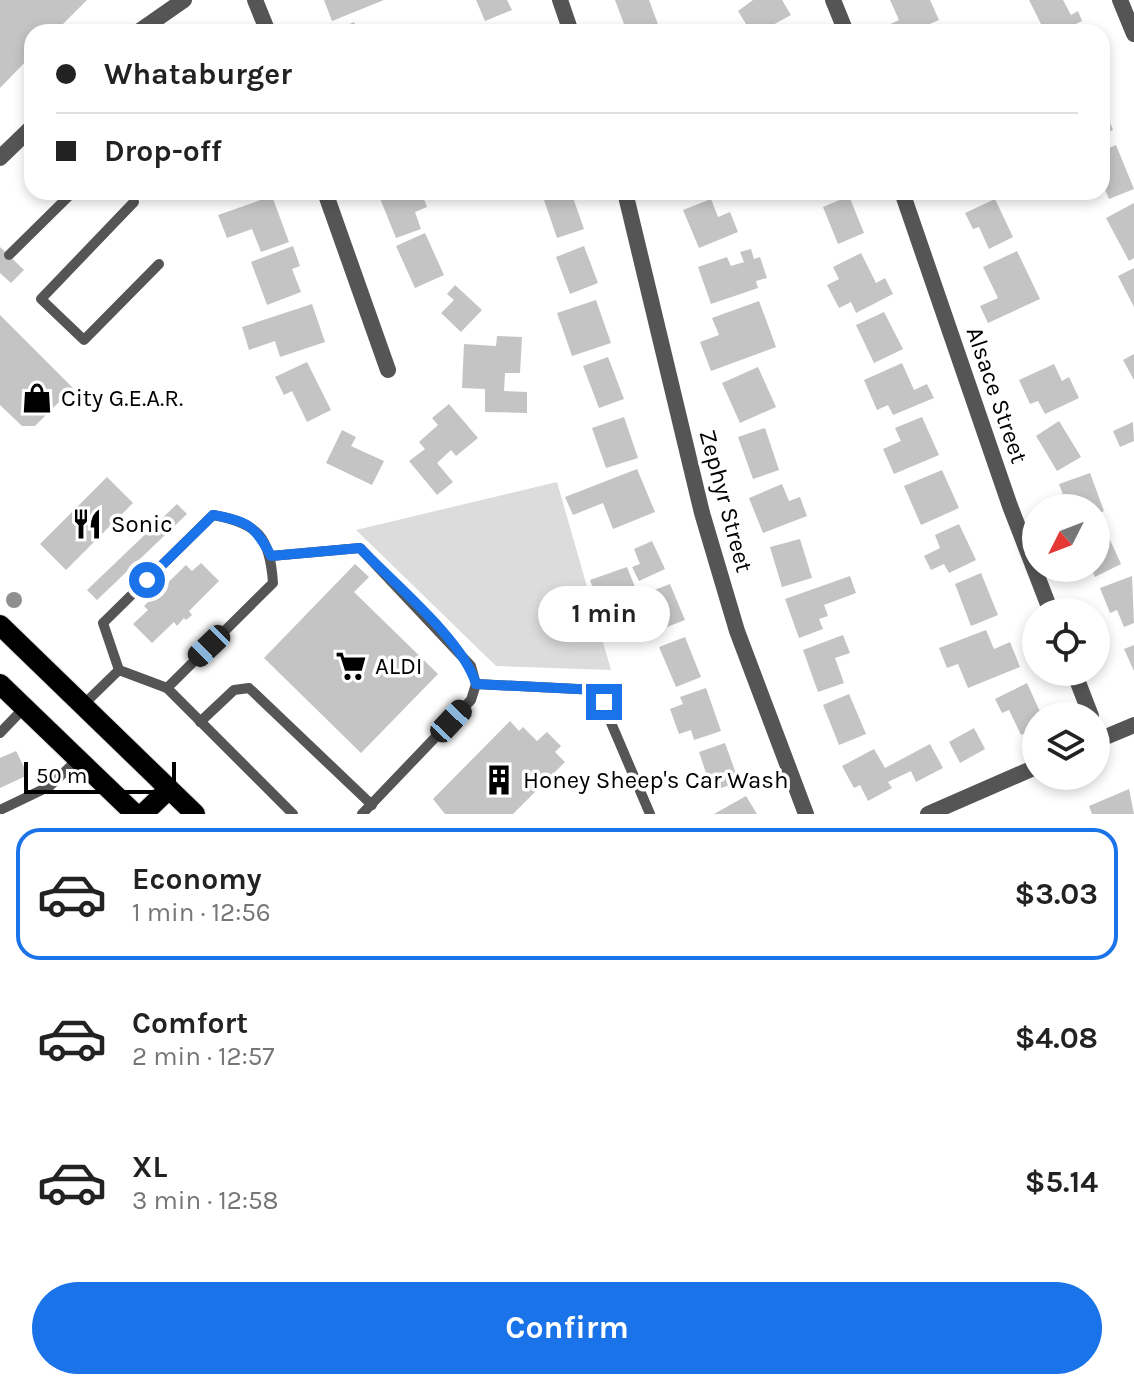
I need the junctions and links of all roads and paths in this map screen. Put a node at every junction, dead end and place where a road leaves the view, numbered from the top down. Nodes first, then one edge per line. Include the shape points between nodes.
1 (184, 0) edge
2 (255, 0) edge
3 (560, 0) edge
4 (833, 0) edge
5 (1120, 0) edge
6 (150, 24) edge
7 (265, 24) edge
8 (568, 24) edge
9 (843, 24) edge
10 (1134, 34) edge
11 (24, 135) edge
12 (0, 158) edge
13 (65, 200) edge
14 (328, 200) edge
15 (627, 200) edge
16 (905, 200) edge
17 (134, 202) dead end
18 (9, 255) dead end
19 (159, 264) dead end
20 (388, 370) dead end
21 (271, 556) junction
22 (1046, 598) edge
23 (4, 637) edge
24 (119, 670) junction
25 (0, 684) edge
26 (476, 684) junction
27 (167, 688) junction
28 (83, 705) junction
29 (24, 708) junction
30 (200, 722) junction
31 (1134, 725) edge
32 (1110, 732) edge
33 (0, 733) edge
34 (78, 759) junction
35 (1022, 773) edge
36 (169, 789) junction
37 (372, 805) junction
38 (0, 810) edge
39 (135, 814) edge
40 (143, 814) edge
41 (195, 814) edge
42 (293, 814) edge
43 (362, 814) edge
44 (650, 814) edge
45 (806, 814) edge
46 (928, 814) edge

1 - 6 street
2 - 7 street
3 - 8 street
4 - 9 street
5 - 10 street
11 - 12 street
13 - 18 lane
14 - 20 street
15 - 45 street, Zephyr Street via 706,527 737,631
16 - 22 street, Alsace Street
17 - 19 lane via 41,299 84,340
21 - 24 lane via 256,529 213,515 103,623
21 - 26 lane via 360,548 449,640 471,666
21 - 27 lane via 273,583
23 - 28 main road
24 - 27 lane
24 - 28 lane
25 - 29 main road
26 - 37 lane via 471,700
26 - 44 lane via 597,690
27 - 30 lane
28 - 36 main road
29 - 33 lane
29 - 34 main road
30 - 37 lane via 234,690 249,688
30 - 42 lane
31 - 32 street
34 - 38 lane via 50,786
34 - 39 main road
35 - 46 street
36 - 40 main road
36 - 41 main road
37 - 43 lane

